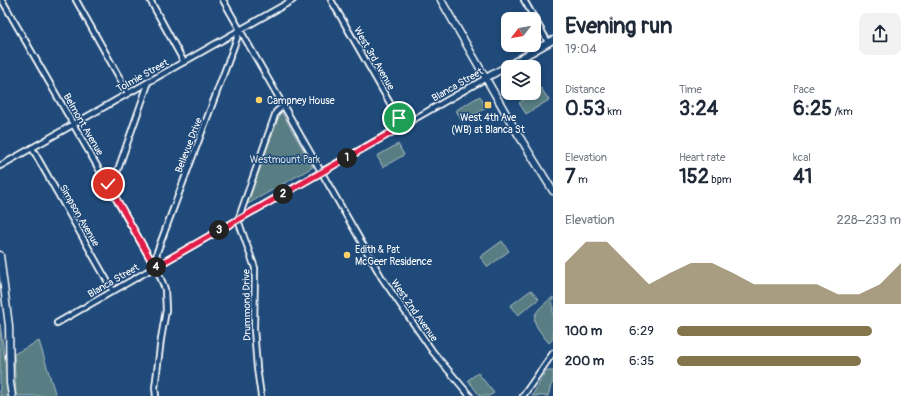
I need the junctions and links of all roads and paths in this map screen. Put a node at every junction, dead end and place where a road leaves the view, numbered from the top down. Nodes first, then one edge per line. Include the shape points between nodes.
1 (2, 0) edge
2 (76, 0) edge
3 (150, 0) edge
4 (223, 0) edge
5 (293, 0) edge
6 (331, 0) edge
7 (441, 0) edge
8 (524, 0) edge
9 (240, 30) junction
10 (550, 41) edge
11 (184, 62) junction
12 (486, 78) junction
13 (147, 83) junction
14 (128, 93) junction
15 (283, 106) junction
16 (73, 124) junction
17 (403, 126) junction
18 (32, 148) junction
19 (0, 166) edge
20 (321, 172) junction
21 (108, 184) junction
22 (553, 191) edge
23 (238, 220) junction
24 (0, 255) edge
25 (155, 267) junction
26 (113, 291) junction
27 (57, 323) dead end
28 (553, 353) edge
29 (12, 396) edge
30 (156, 396) edge
31 (261, 396) edge
32 (470, 396) edge
33 (523, 396) edge

1 - 16 street, Belmont Avenue
2 - 14 street
3 - 11 street
4 - 9 street, West 2nd Avenue
5 - 9 street, Tolmie Street
6 - 17 street, West 3rd Avenue
7 - 12 main road
8 - 10 street
9 - 11 street, Tolmie Street
9 - 15 street, West 2nd Avenue
9 - 25 street, Bellevue Drive via 157,252
10 - 12 main road, Blanca Street
11 - 13 street, Tolmie Street
12 - 17 street, Blanca Street
12 - 22 main road
13 - 14 street, Tolmie Street
13 - 21 street via 115,178
14 - 16 street, Tolmie Street
15 - 20 street, West 2nd Avenue
15 - 23 street via 276,112
16 - 18 street, Tolmie Street
16 - 21 street, Belmont Avenue
17 - 20 street, Blanca Street
18 - 19 street, Tolmie Street
18 - 26 street, Simpson Avenue
20 - 23 street, Blanca Street
20 - 32 street, West 2nd Avenue via 388,287 433,352
21 - 25 street, Belmont Avenue
23 - 25 street, Blanca Street
23 - 31 street, Drummond Drive via 255,268 254,329
24 - 29 main road via 9,326
25 - 26 street, Blanca Street
25 - 30 street, Belmont Avenue via 165,290 166,301
26 - 27 street, Blanca Street
28 - 33 street

